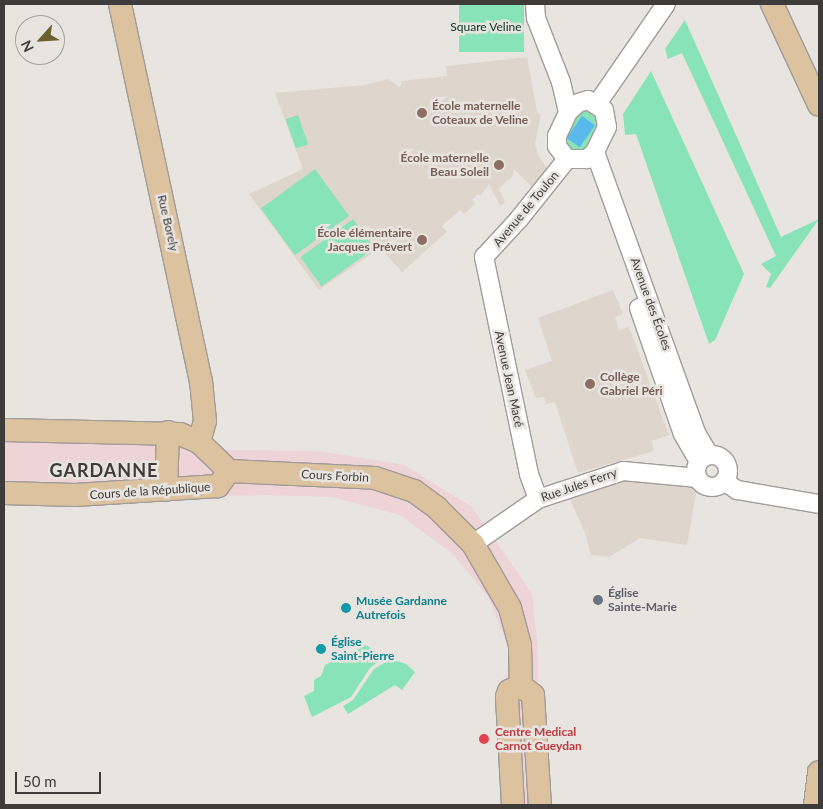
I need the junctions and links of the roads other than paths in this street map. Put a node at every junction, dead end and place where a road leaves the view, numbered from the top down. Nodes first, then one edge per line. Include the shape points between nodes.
1 (120, 4) edge
2 (535, 4) edge
3 (666, 4) edge
4 (772, 4) edge
5 (783, 4) edge
6 (819, 81) edge
7 (597, 104) junction
8 (819, 105) edge
9 (568, 112) junction
10 (591, 156) junction
11 (567, 159) junction
12 (484, 257) joint
13 (4, 430) edge
14 (168, 432) junction
15 (198, 442) junction
16 (702, 465) junction
17 (229, 471) junction
18 (724, 481) junction
19 (166, 490) junction
20 (4, 493) edge
21 (538, 499) junction
22 (819, 504) edge
23 (473, 544) junction
24 (521, 686) junction
25 (819, 772) edge
26 (513, 805) edge
27 (540, 805) edge
28 (815, 805) edge

1 - 15 main road, Rue Borely via 205,410
2 - 9 street via 536,18 561,82
3 - 7 street
4 - 8 main road
5 - 6 main road
7 - 9 street via 588,100 578,103
7 - 10 street via 604,110 607,127
9 - 11 street via 557,136 557,146
10 - 11 street
10 - 16 street, Avenue des Écoles via 683,434
11 - 12 street, Avenue de Toulon
12 - 21 street, Avenue Jean Macé via 529,474
13 - 14 main road
14 - 15 main road
14 - 19 main road
15 - 17 main road
16 - 18 street, Rue Jules Ferry via 714,486
16 - 18 street, Avenue des Écoles via 717,456 727,466
16 - 21 street, Rue Jules Ferry via 623,470
17 - 19 main road, Cours de la République via 218,486
17 - 23 main road, Cours Forbin via 375,478 414,491 458,525
18 - 22 street via 746,492
19 - 20 main road, Cours de la République via 75,495
21 - 23 street, Rue Jules Ferry
23 - 24 main road, Cours Forbin via 510,608 520,646
24 - 26 main road via 510,691 507,697
24 - 27 main road via 533,695
25 - 28 main road

